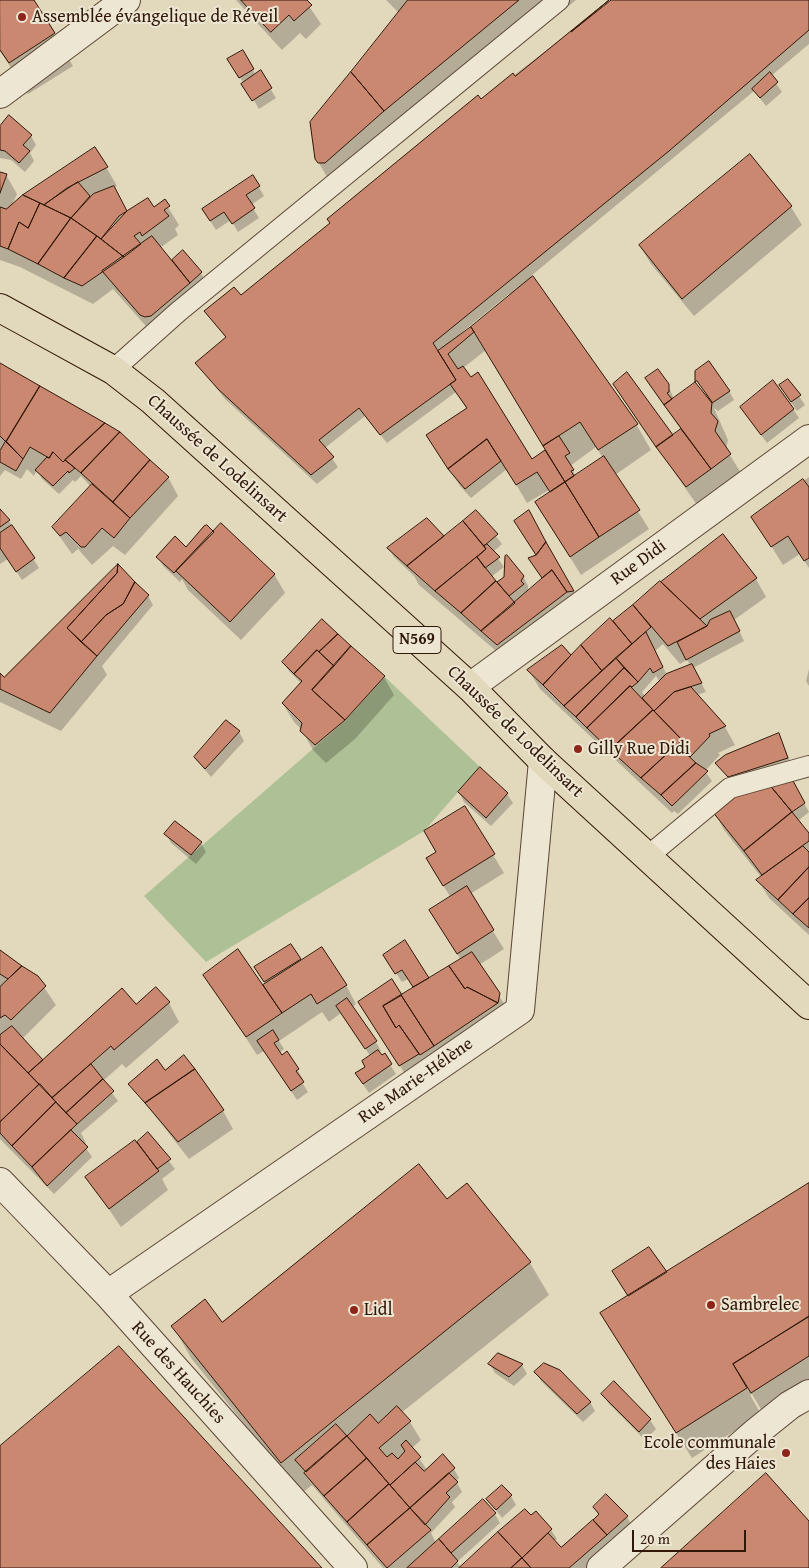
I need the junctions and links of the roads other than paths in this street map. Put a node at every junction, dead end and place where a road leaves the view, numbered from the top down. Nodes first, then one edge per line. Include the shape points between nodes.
1 (126, 0) edge
2 (559, 0) edge
3 (0, 94) edge
4 (0, 308) edge
5 (113, 370) junction
6 (809, 439) edge
7 (470, 687) junction
8 (543, 762) junction
9 (809, 766) edge
10 (647, 857) junction
11 (809, 1005) edge
12 (0, 1182) edge
13 (108, 1294) junction
14 (809, 1394) edge
15 (353, 1568) edge
16 (601, 1568) edge

1 - 3 street
2 - 5 lane via 178,312
4 - 5 main road, Chaussée de Lodelinsart / N569
5 - 7 main road, Chaussée de Lodelinsart / N569 via 153,401
6 - 7 street, Rue Didi
7 - 8 main road, Chaussée de Lodelinsart / N569
8 - 10 main road, Chaussée de Lodelinsart / N569
8 - 13 street, Rue Marie-Hélène via 520,1010
9 - 10 lane via 730,788
10 - 11 main road, Chaussée de Lodelinsart / N569
12 - 13 street, Rue des Hauchies
13 - 15 street, Rue des Hauchies
14 - 16 street via 790,1404 755,1433

